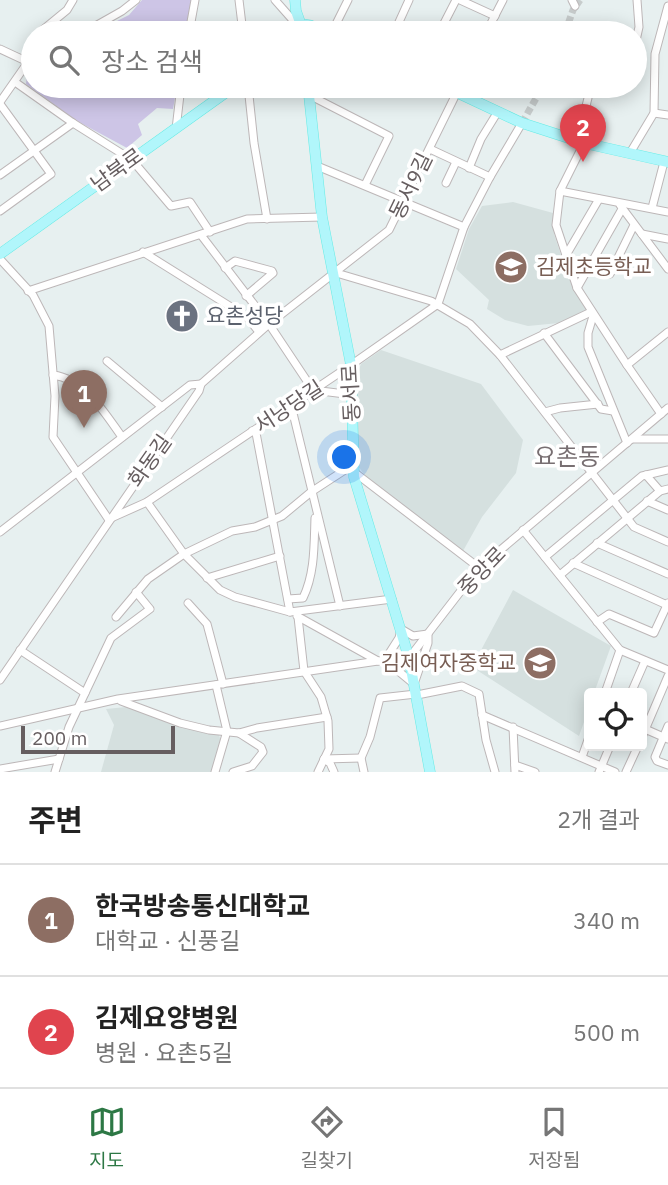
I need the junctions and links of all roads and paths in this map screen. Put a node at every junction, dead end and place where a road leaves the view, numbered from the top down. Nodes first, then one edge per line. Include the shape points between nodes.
1 (73, 0) edge
2 (136, 0) edge
3 (195, 0) edge
4 (239, 0) edge
5 (275, 0) edge
6 (295, 0) edge
7 (348, 0) edge
8 (410, 0) edge
9 (458, 0) edge
10 (503, 0) edge
11 (637, 0) edge
12 (668, 6) edge
13 (495, 16) junction
14 (54, 21) edge
15 (104, 21) edge
16 (191, 21) edge
17 (242, 21) edge
18 (292, 21) edge
19 (297, 21) edge
20 (335, 21) edge
21 (400, 21) edge
22 (446, 21) edge
23 (492, 21) edge
24 (639, 21) edge
25 (0, 49) edge
26 (21, 56) edge
27 (21, 74) edge
28 (15, 82) junction
29 (21, 86) edge
30 (38, 98) edge
31 (180, 98) edge
32 (219, 98) edge
33 (249, 98) edge
34 (310, 98) edge
35 (323, 98) edge
36 (454, 98) edge
37 (473, 98) edge
38 (588, 98) edge
39 (0, 103) edge
40 (497, 113) junction
41 (654, 113) junction
42 (668, 114) edge
43 (73, 123) junction
44 (522, 123) junction
45 (176, 129) junction
46 (581, 142) junction
47 (430, 149) junction
48 (34, 150) junction
49 (630, 153) junction
50 (132, 160) junction
51 (456, 162) junction
52 (666, 162) edge
53 (317, 166) junction
54 (469, 167) junction
55 (0, 175) edge
56 (490, 177) junction
57 (446, 183) dead end
58 (365, 185) junction
59 (560, 191) junction
60 (599, 199) junction
61 (404, 202) junction
62 (621, 206) junction
63 (652, 208) junction
64 (0, 211) edge
65 (668, 212) edge
66 (322, 217) junction
67 (267, 219) junction
68 (634, 225) junction
69 (464, 227) junction
70 (210, 232) junction
71 (642, 234) junction
72 (201, 235) junction
73 (668, 239) edge
74 (143, 252) junction
75 (0, 257) edge
76 (565, 257) junction
77 (590, 264) junction
78 (667, 267) edge
79 (225, 268) junction
80 (332, 272) junction
81 (577, 288) junction
82 (28, 291) junction
83 (246, 296) junction
84 (438, 304) junction
85 (592, 313) junction
86 (269, 324) junction
87 (258, 332) junction
88 (544, 332) junction
89 (668, 332) edge
90 (500, 355) junction
91 (107, 360) dead end
92 (351, 365) junction
93 (627, 365) junction
94 (53, 375) junction
95 (201, 384) junction
96 (313, 390) junction
97 (354, 396) junction
98 (598, 404) junction
99 (291, 405) junction
100 (162, 407) junction
101 (613, 411) junction
102 (665, 411) edge
103 (545, 412) junction
104 (252, 431) junction
105 (122, 437) junction
106 (668, 439) edge
107 (630, 441) junction
108 (354, 468) junction
109 (668, 470) edge
110 (591, 474) junction
111 (77, 475) junction
112 (646, 475) junction
113 (664, 490) edge
114 (311, 492) junction
115 (612, 500) junction
116 (648, 501) junction
117 (147, 502) junction
118 (668, 510) edge
119 (315, 511) junction
120 (627, 518) junction
121 (274, 519) junction
122 (108, 520) junction
123 (523, 530) junction
124 (0, 532) edge
125 (668, 541) edge
126 (597, 543) junction
127 (184, 554) junction
128 (280, 556) junction
129 (545, 557) junction
130 (573, 563) junction
131 (482, 570) junction
132 (668, 574) edge
133 (560, 575) junction
134 (207, 578) junction
135 (136, 592) junction
136 (288, 599) junction
137 (392, 599) junction
138 (188, 603) dead end
139 (667, 603) edge
140 (340, 606) junction
141 (290, 612) junction
142 (116, 617) dead end
143 (298, 617) junction
144 (597, 622) junction
145 (401, 629) junction
146 (428, 634) junction
147 (20, 650) junction
148 (620, 650) junction
149 (409, 658) junction
150 (381, 660) junction
151 (645, 661) junction
152 (668, 670) edge
153 (304, 671) junction
154 (668, 676) edge
155 (0, 680) edge
156 (220, 684) junction
157 (607, 688) edge
158 (633, 688) edge
159 (416, 691) junction
160 (85, 694) junction
161 (118, 699) junction
162 (80, 708) junction
163 (482, 715) junction
164 (327, 717) junction
165 (647, 724) edge
166 (0, 726) edge
167 (668, 726) edge
168 (513, 727) junction
169 (227, 731) junction
170 (239, 733) junction
171 (647, 734) edge
172 (666, 738) edge
173 (584, 751) edge
174 (608, 751) edge
175 (636, 751) edge
176 (582, 757) junction
177 (59, 758) junction
178 (361, 758) junction
179 (324, 760) junction
180 (668, 765) edge
181 (515, 768) edge
182 (0, 769) edge
183 (600, 769) edge
184 (55, 772) edge
185 (215, 772) edge
186 (233, 772) edge
187 (317, 772) edge
188 (334, 772) edge
189 (364, 772) edge
190 (430, 772) edge
191 (495, 772) edge
192 (535, 772) edge
193 (615, 772) edge
194 (626, 772) edge

1 - 14 street
2 - 15 street
3 - 16 street
4 - 17 street
5 - 18 street
6 - 19 main road
7 - 20 street
8 - 21 street
9 - 13 street
9 - 22 street
10 - 13 street
11 - 24 street
12 - 41 street via 655,54
13 - 23 street
25 - 26 street
27 - 28 street
28 - 29 street
28 - 39 street
30 - 43 street
31 - 45 street
32 - 45 main road, 남북로
33 - 67 street
34 - 53 main road, 동서로
35 - 58 street via 389,136
36 - 47 street, 동서9길
37 - 40 main road
38 - 46 street
39 - 48 street
40 - 44 main road
40 - 54 street
41 - 42 street
41 - 49 street
43 - 48 street
43 - 50 street
44 - 46 main road
44 - 56 street
45 - 50 main road, 남북로
46 - 49 main road
46 - 59 street
47 - 51 street
47 - 61 street, 동서9길
48 - 55 street
48 - 64 street via 51,174
49 - 52 main road
50 - 70 street via 171,206 190,202
50 - 75 main road, 남북로
51 - 54 street
51 - 57 street
52 - 63 street
53 - 58 street
53 - 66 main road, 동서로
54 - 56 street
56 - 69 street
58 - 61 street
59 - 60 street
59 - 76 street via 556,225
60 - 62 street
60 - 76 street
61 - 69 street
61 - 80 street, 동서9길 via 389,230
62 - 63 street
62 - 68 street
62 - 77 street
63 - 65 street
66 - 67 street
66 - 80 main road, 동서로
67 - 70 street via 247,219
68 - 71 street
68 - 77 street via 610,274
69 - 84 street
70 - 72 street
71 - 73 street
71 - 78 street
72 - 74 street
72 - 79 street
74 - 82 street
74 - 87 street via 247,317
75 - 82 street
76 - 81 street
77 - 81 street
79 - 83 street
79 - 83 street via 235,261 272,271
80 - 84 street
80 - 86 street, 화동길
80 - 92 main road, 동서로
81 - 85 street
82 - 94 street via 48,327
83 - 86 street
84 - 90 street via 470,324
84 - 92 street, 서낭당길
85 - 88 street
85 - 93 street
85 - 101 street via 588,347
86 - 87 street, 화동길
86 - 96 street
87 - 95 street, 화동길
88 - 90 street
88 - 98 street
89 - 93 street
90 - 103 street
91 - 100 street
92 - 96 street, 서낭당길
92 - 97 main road, 동서로
93 - 102 street
94 - 105 street via 68,377 94,399
94 - 111 street via 53,437
95 - 100 street via 190,385
95 - 122 street, 화동길
96 - 97 street
96 - 99 street, 서낭당길
97 - 108 main road, 동서로
98 - 101 street
98 - 103 street
99 - 104 street, 서낭당길
99 - 114 street
100 - 105 street
101 - 107 street
102 - 107 street, 중앙로
103 - 110 street
104 - 117 street, 서낭당길
104 - 121 street
105 - 111 street
106 - 107 street
107 - 110 street, 중앙로
108 - 114 street
108 - 131 street
108 - 137 main road, 동서로
109 - 112 street
110 - 115 street
110 - 123 street, 중앙로
111 - 122 street
111 - 124 street
112 - 113 street
112 - 115 street
113 - 116 street
114 - 119 street
114 - 121 street
115 - 120 street
115 - 129 street
116 - 118 street
116 - 120 street
117 - 122 street, 서낭당길
117 - 127 street
119 - 136 street via 309,585 303,598
119 - 140 street
120 - 125 street via 634,527
120 - 126 street
121 - 127 street via 232,531
121 - 128 street
122 - 147 street, 화동길
123 - 129 street
123 - 131 street, 중앙로
126 - 130 street
126 - 132 street
127 - 134 street
127 - 135 street
128 - 134 street
128 - 136 street
129 - 133 street
130 - 133 street
130 - 139 street
131 - 146 street, 중앙로
133 - 144 street
134 - 141 street via 235,597
135 - 142 street
135 - 160 street via 150,609 111,638
136 - 141 street
137 - 140 street
137 - 145 main road, 동서로
138 - 156 street via 207,624
139 - 144 street via 654,634 609,614
140 - 141 street
141 - 143 street
143 - 150 street
143 - 153 street
144 - 148 street
145 - 146 street via 413,636
145 - 149 main road, 동서로
145 - 150 street
146 - 149 street, 중앙로
146 - 159 street
147 - 155 street, 화동길
147 - 160 street
148 - 151 street
148 - 157 street
149 - 150 street
149 - 159 main road, 동서로
150 - 153 street
150 - 159 street
151 - 152 street
151 - 158 street
153 - 156 street
153 - 164 street via 321,697
154 - 165 street
156 - 161 street
156 - 169 street
159 - 163 street via 462,686 479,694
159 - 178 street via 380,698
159 - 190 main road, 동서로
160 - 162 street
161 - 162 street
161 - 169 street via 180,723
162 - 166 street
162 - 177 street
163 - 168 street
163 - 191 street
164 - 170 street
164 - 179 street via 329,749
167 - 172 street
168 - 176 street
168 - 181 street
169 - 170 street
169 - 185 street
170 - 186 street via 263,752 252,766
171 - 172 street
172 - 180 street via 654,757
173 - 176 street
174 - 183 street
175 - 194 street
176 - 183 street
177 - 182 street
177 - 184 street
178 - 179 street
178 - 189 street
179 - 187 street
179 - 188 street
181 - 192 street
183 - 193 street

